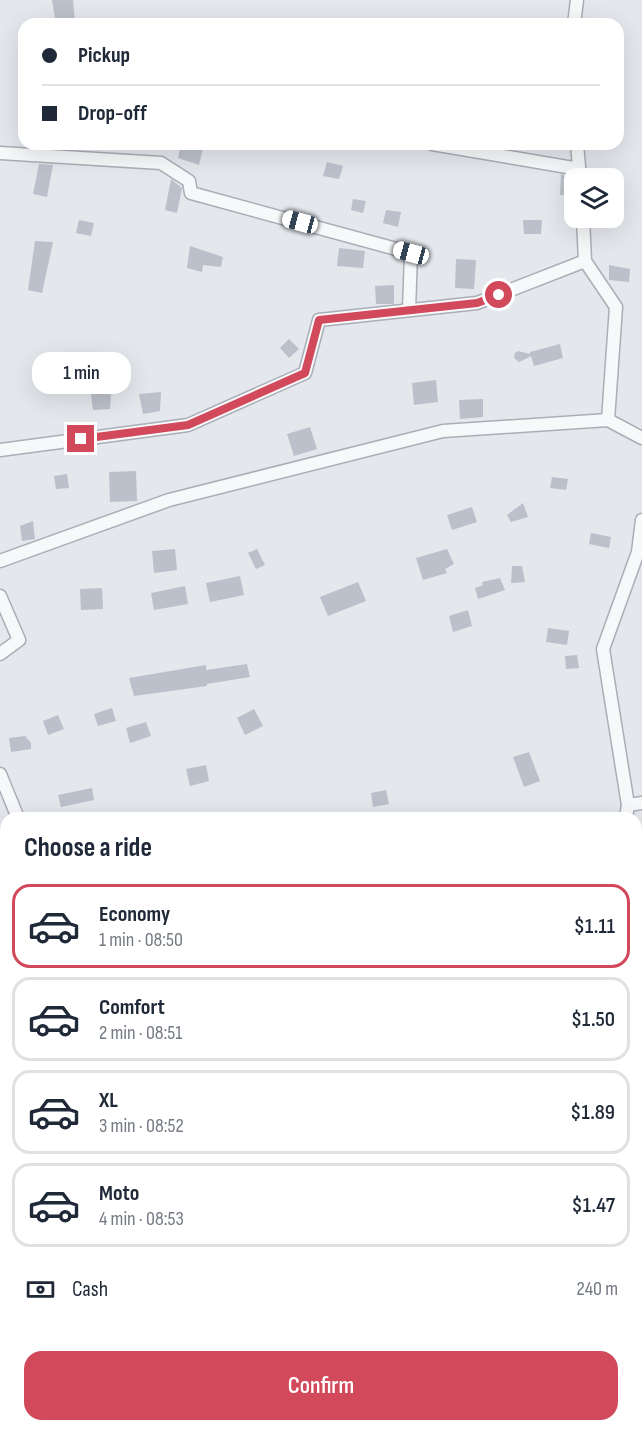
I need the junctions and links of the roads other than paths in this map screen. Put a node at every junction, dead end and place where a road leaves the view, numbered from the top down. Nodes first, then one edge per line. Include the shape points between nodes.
1 (577, 0) edge
2 (575, 18) edge
3 (462, 150) edge
4 (578, 150) edge
5 (0, 153) edge
6 (579, 168) edge
7 (564, 171) edge
8 (583, 228) edge
9 (585, 261) junction
10 (409, 310) junction
11 (608, 420) junction
12 (642, 438) edge
13 (0, 450) edge
14 (642, 520) edge
15 (0, 561) edge
16 (0, 596) edge
17 (0, 654) edge
18 (0, 774) edge
19 (642, 803) edge
20 (627, 811) edge
21 (16, 812) edge

1 - 2 street
3 - 7 street
4 - 6 street
5 - 10 street via 161,163 189,181 191,193 411,253
8 - 9 street
9 - 10 street via 477,303
9 - 11 street via 616,308
10 - 13 street via 319,320 305,373 188,425
11 - 12 street
11 - 15 street via 443,431 169,500
14 - 20 street via 638,552 603,649
16 - 17 street via 19,640
18 - 21 street
19 - 20 street

